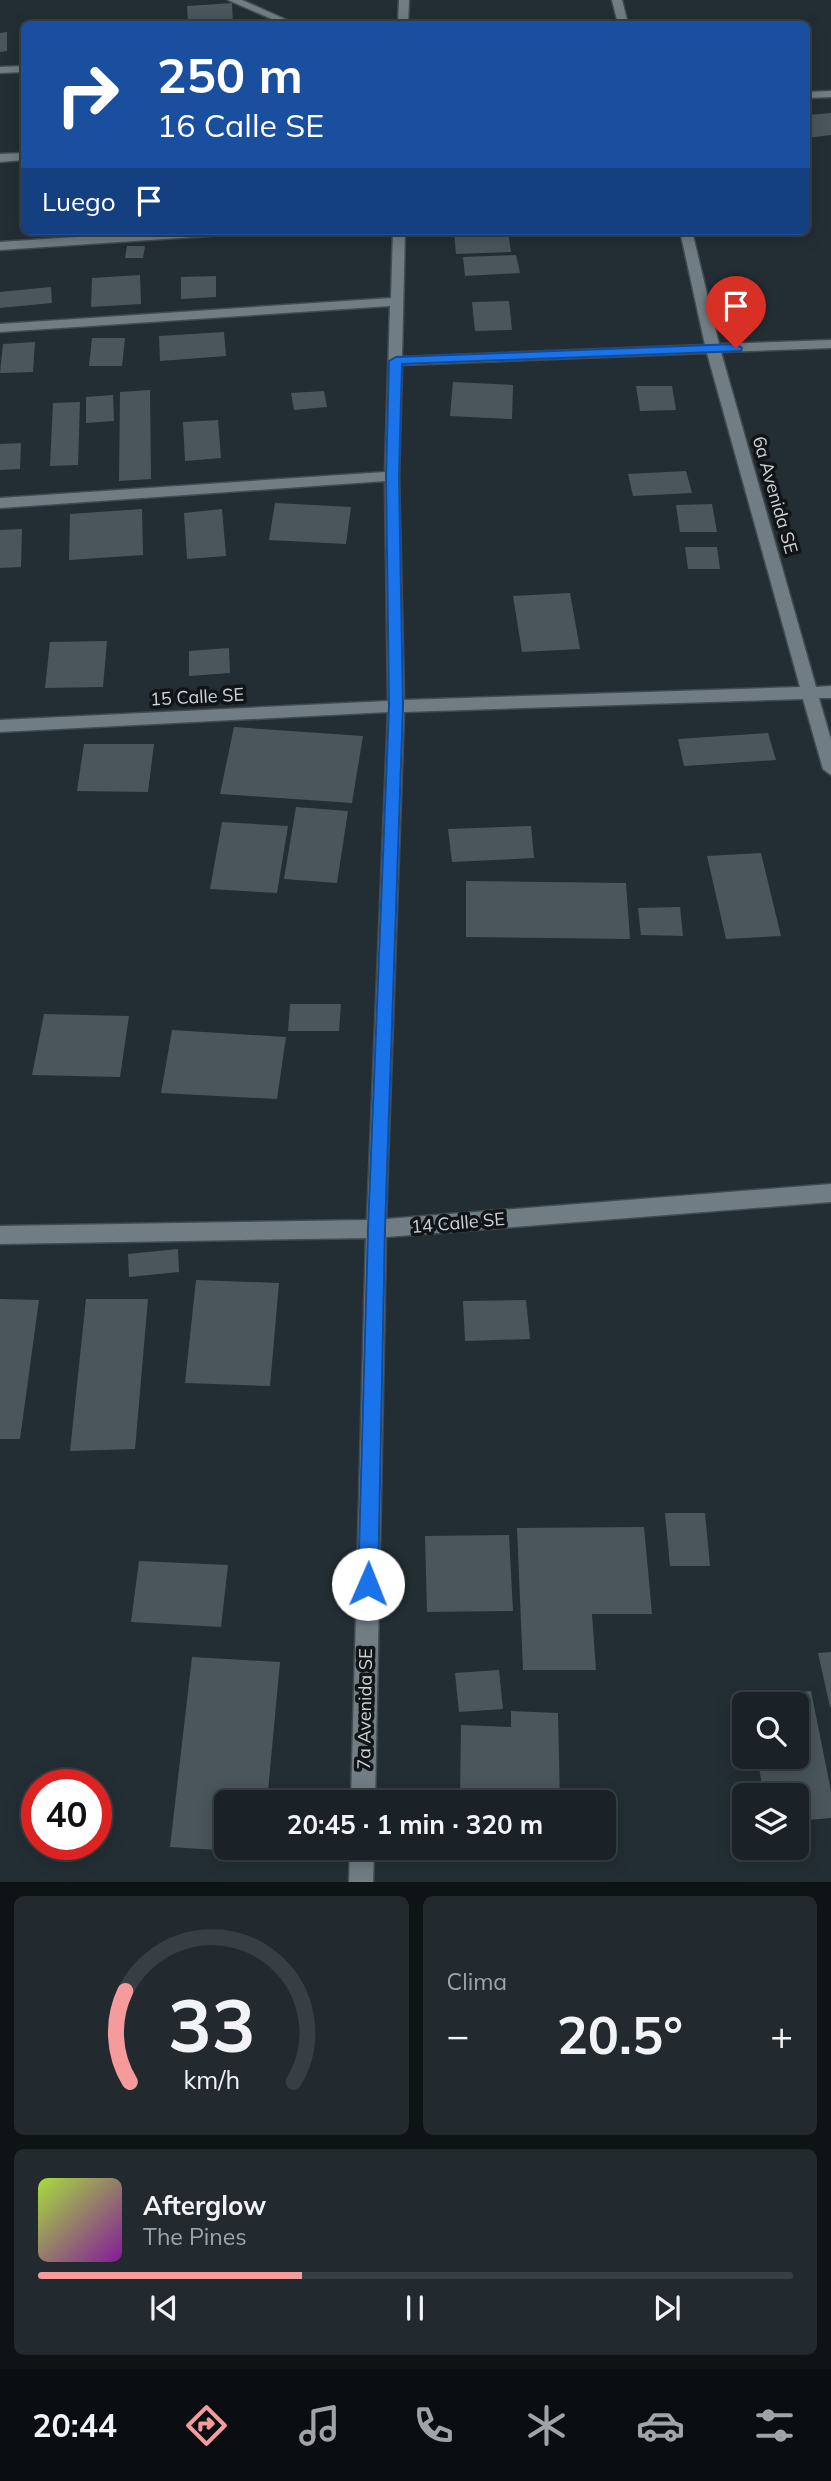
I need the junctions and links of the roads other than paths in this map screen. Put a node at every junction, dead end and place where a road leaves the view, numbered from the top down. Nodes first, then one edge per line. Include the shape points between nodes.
1 (233, 0) edge
2 (404, 0) edge
3 (617, 0) edge
4 (284, 21) edge
5 (403, 21) edge
6 (622, 21) edge
7 (21, 69) edge
8 (0, 70) edge
9 (831, 94) edge
10 (810, 95) edge
11 (21, 157) edge
12 (0, 158) edge
13 (164, 235) edge
14 (399, 235) edge
15 (687, 235) edge
16 (0, 246) edge
17 (397, 302) junction
18 (0, 328) edge
19 (831, 344) edge
20 (713, 349) junction
21 (396, 361) junction
22 (392, 476) junction
23 (0, 503) edge
24 (831, 692) edge
25 (811, 693) junction
26 (396, 706) junction
27 (0, 726) edge
28 (831, 768) edge
29 (831, 1194) edge
30 (376, 1229) junction
31 (0, 1235) edge
32 (363, 1790) edge
33 (362, 1860) edge
34 (361, 1882) edge

1 - 4 street
2 - 5 street
3 - 6 street
7 - 8 street
9 - 10 street
11 - 12 street
13 - 16 street
14 - 17 street, 7a Avenida SE
15 - 20 street, 6a Avenida SE
17 - 18 street
17 - 21 street, 7a Avenida SE
19 - 20 street
20 - 21 street
20 - 25 street, 6a Avenida SE
21 - 22 street, 7a Avenida SE
22 - 23 street
22 - 26 street, 7a Avenida SE
24 - 25 street
25 - 26 street, 15 Calle SE
25 - 28 street, 6a Avenida SE
26 - 27 street, 15 Calle SE
26 - 30 street, 7a Avenida SE
29 - 30 street, 14 Calle SE
30 - 31 street, 14 Calle SE
30 - 32 street, 7a Avenida SE
33 - 34 street

